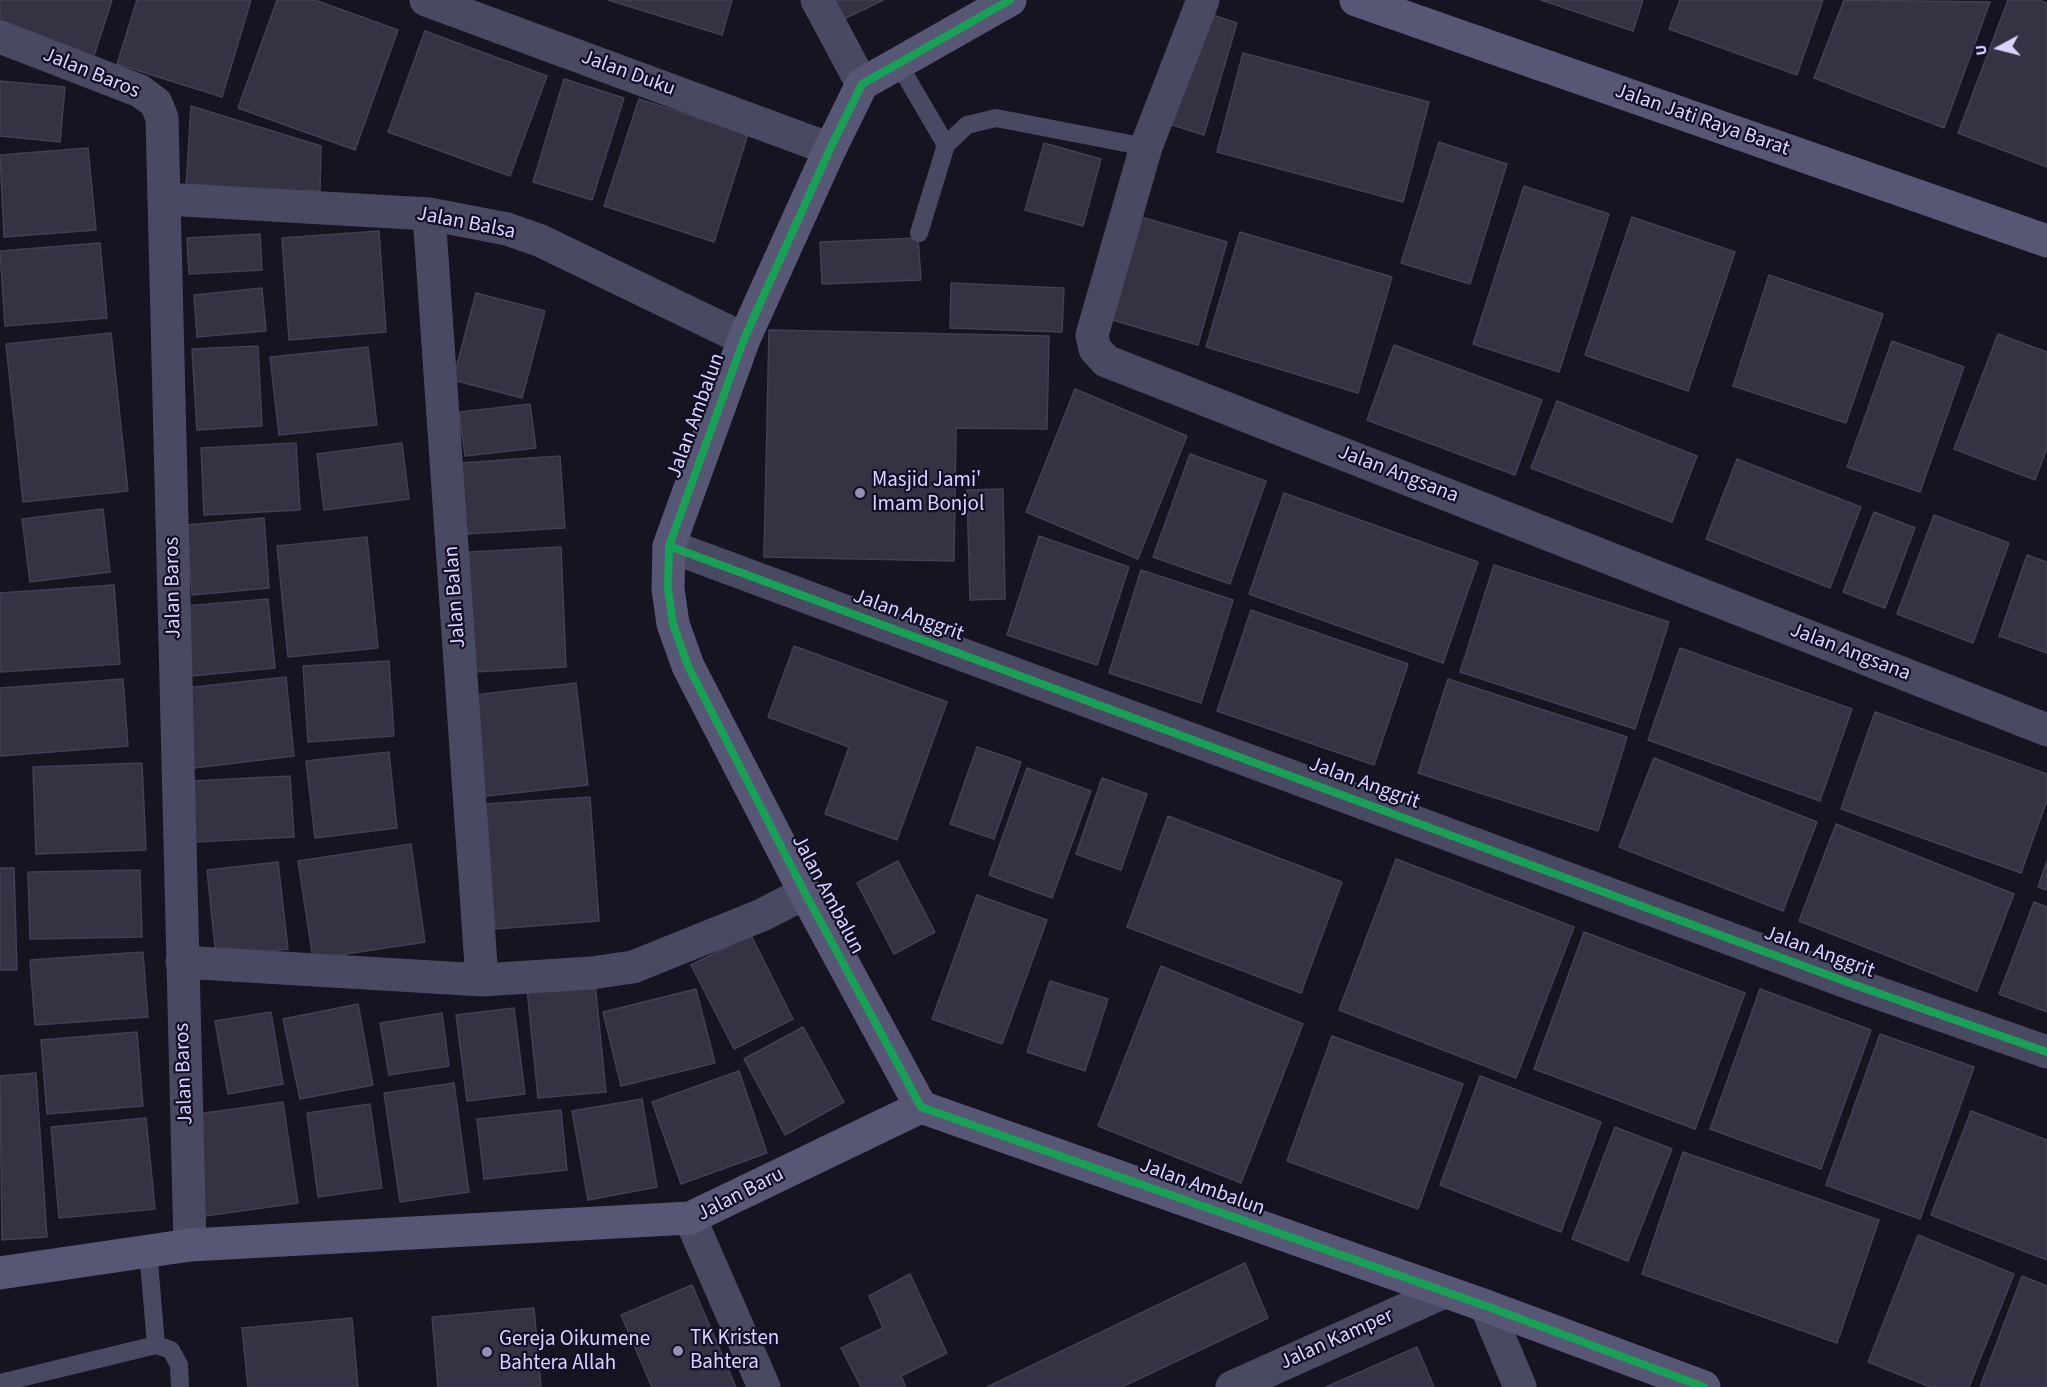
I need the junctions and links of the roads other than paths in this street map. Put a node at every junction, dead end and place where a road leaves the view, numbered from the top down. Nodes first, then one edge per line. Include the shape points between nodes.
1 (426, 0) edge
2 (817, 0) edge
3 (1010, 0) edge
4 (1203, 0) edge
5 (1356, 0) edge
6 (0, 37) edge
7 (898, 63) junction
8 (862, 84) junction
9 (946, 145) junction
10 (1146, 147) junction
11 (830, 149) junction
12 (165, 199) junction
13 (429, 214) junction
14 (919, 233) dead end
15 (2047, 241) edge
16 (744, 339) junction
17 (669, 546) junction
18 (2047, 730) edge
19 (805, 893) junction
20 (182, 962) junction
21 (482, 980) junction
22 (2047, 1052) edge
23 (921, 1107) junction
24 (690, 1218) junction
25 (190, 1245) junction
26 (148, 1251) junction
27 (0, 1273) edge
28 (1442, 1293) junction
29 (1486, 1306) junction
30 (156, 1345) junction
31 (0, 1383) edge
32 (180, 1387) edge
33 (764, 1387) edge
34 (1232, 1387) edge
35 (1520, 1387) edge
36 (1704, 1387) edge

1 - 11 street, Jalan Duku
2 - 8 street
3 - 7 street
4 - 10 street, Jalan Angsana
5 - 15 street, Jalan Jati Raya Barat
6 - 12 street, Jalan Baros via 140,91 156,103 162,118
7 - 8 street
7 - 9 lane
8 - 11 street, Jalan Ambalun
9 - 10 lane via 967,125 996,118
9 - 14 lane
10 - 18 street, Jalan Angsana via 1092,335 1095,350 1106,361
11 - 16 street, Jalan Ambalun
12 - 13 street, Jalan Balsa
12 - 20 street, Jalan Baros
13 - 16 street, Jalan Balsa via 472,221 541,241
13 - 21 street, Jalan Balan
16 - 17 street, Jalan Ambalun
17 - 19 street, Jalan Ambalun via 668,589 673,624 688,666
17 - 22 street, Jalan Anggrit via 1855,986
19 - 21 street via 762,915 633,967
19 - 23 street, Jalan Ambalun
20 - 21 street
20 - 25 street, Jalan Baros
23 - 24 street, Jalan Baru
23 - 28 street, Jalan Ambalun
24 - 25 street
24 - 33 street, Jalan Baru
25 - 26 street
26 - 27 street
26 - 30 lane
28 - 29 street, Jalan Ambalun
28 - 34 street, Jalan Kamper
29 - 35 street
29 - 36 street, Jalan Ambalun
30 - 31 lane
30 - 32 lane via 171,1350 179,1365

